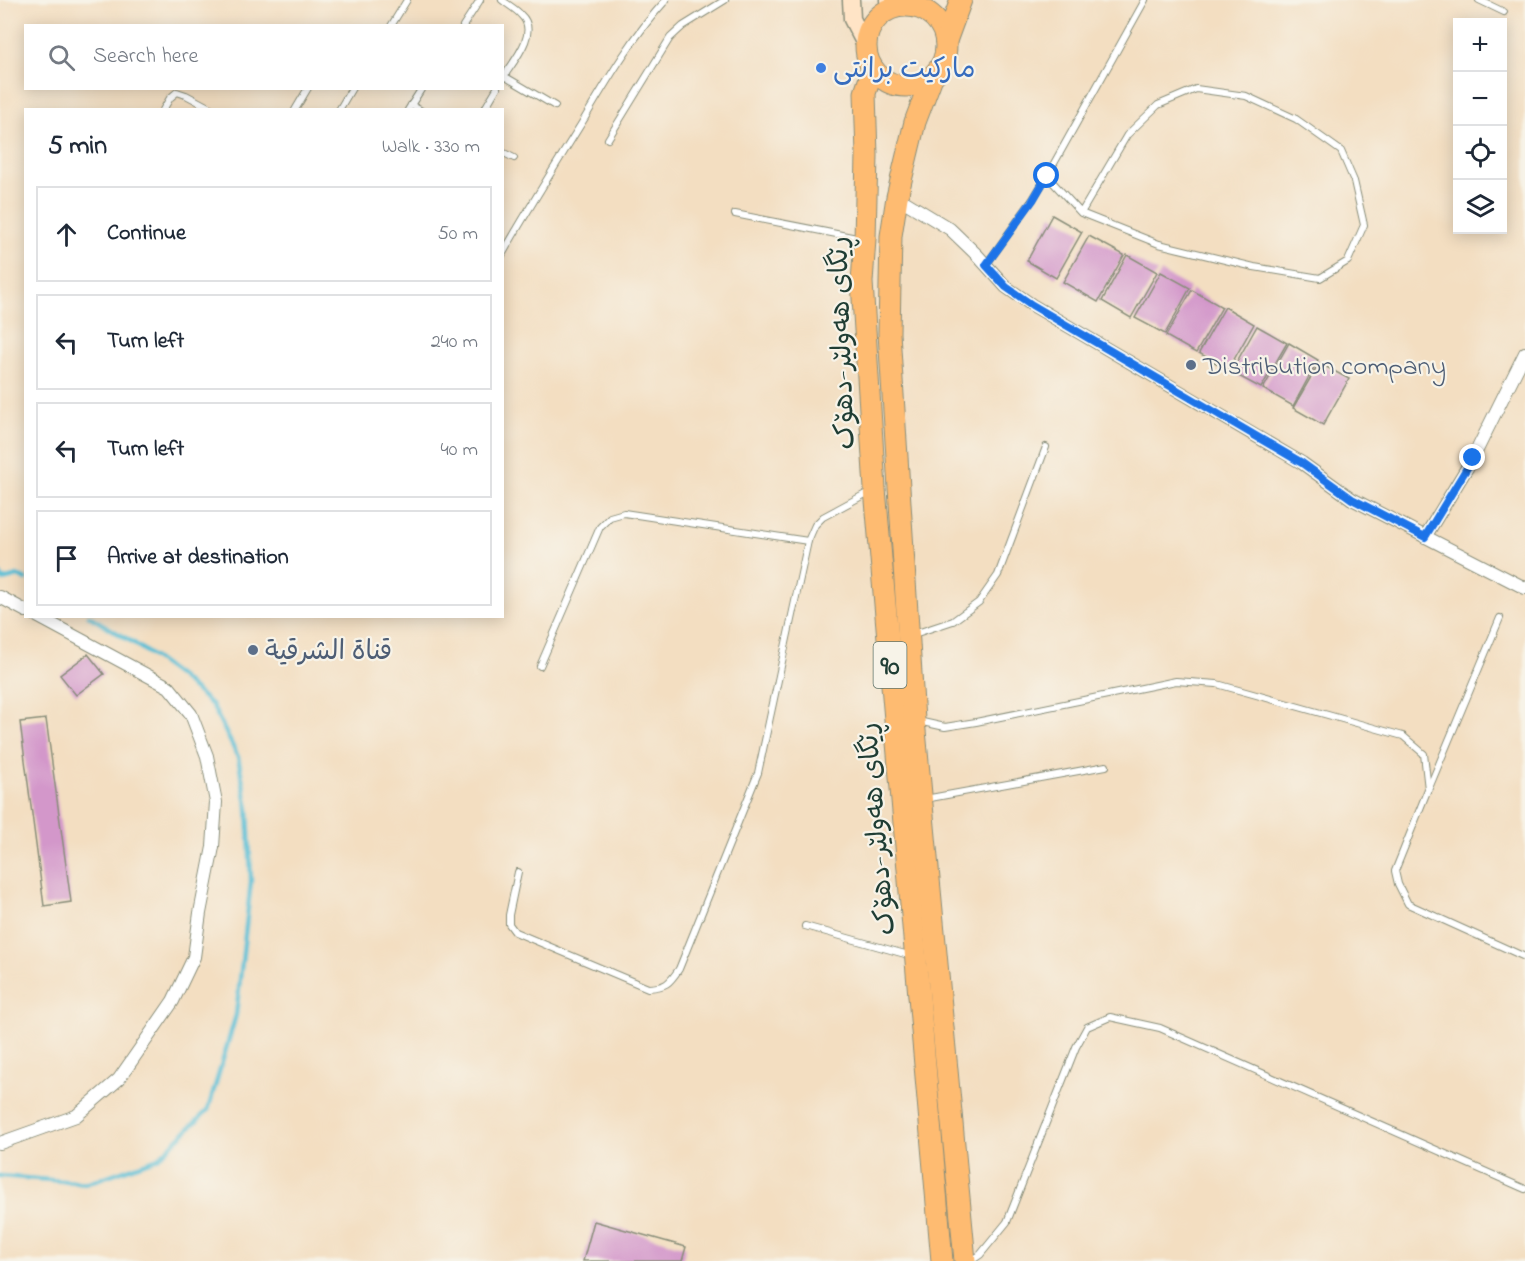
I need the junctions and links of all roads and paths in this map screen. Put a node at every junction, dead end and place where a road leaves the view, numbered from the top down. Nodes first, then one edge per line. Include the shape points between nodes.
1 (407, 0) edge
2 (480, 0) edge
3 (502, 0) edge
4 (666, 0) edge
5 (725, 0) edge
6 (850, 0) edge
7 (961, 0) edge
8 (1145, 0) edge
9 (1479, 0) edge
10 (902, 3) edge
11 (1504, 12) dead end
12 (392, 24) edge
13 (464, 24) edge
14 (946, 41) junction
15 (866, 44) junction
16 (873, 69) junction
17 (504, 76) edge
18 (932, 77) junction
19 (504, 79) edge
20 (307, 90) edge
21 (351, 90) edge
22 (421, 90) edge
23 (496, 90) edge
24 (555, 106) dead end
25 (410, 107) edge
26 (164, 108) edge
27 (210, 108) edge
28 (297, 108) edge
29 (340, 108) edge
30 (485, 108) edge
31 (608, 139) dead end
32 (504, 153) edge
33 (514, 158) dead end
34 (1047, 176) junction
35 (897, 197) junction
36 (735, 213) dead end
37 (1081, 213) junction
38 (865, 239) junction
39 (504, 251) edge
40 (986, 265) junction
41 (1525, 353) edge
42 (1046, 447) dead end
43 (875, 489) junction
44 (1425, 537) junction
45 (808, 541) junction
46 (1525, 588) edge
47 (0, 597) edge
48 (24, 610) edge
49 (41, 618) edge
50 (1500, 618) dead end
51 (908, 636) junction
52 (540, 666) dead end
53 (914, 720) junction
54 (1106, 766) dead end
55 (1428, 789) junction
56 (922, 799) junction
57 (518, 872) dead end
58 (805, 926) dead end
59 (916, 957) junction
60 (1525, 957) edge
61 (0, 1143) edge
62 (1525, 1189) edge
63 (942, 1261) edge
64 (965, 1261) edge
65 (971, 1261) edge

1 - 12 lane
2 - 13 lane
3 - 17 lane via 523,16 529,26 527,38
4 - 39 lane via 626,51
5 - 31 lane via 670,38
6 - 15 street via 852,19
7 - 14 highway, 90
8 - 34 lane
9 - 11 lane
10 - 14 highway via 924,9 935,17
10 - 15 highway via 875,20
14 - 18 highway, 90 via 946,54
15 - 16 highway
16 - 18 highway via 895,85 921,84
16 - 38 highway, ڕێگای هەولێر-دهۆک / 90 via 865,93
18 - 35 highway, ڕێگای هەولێر-دهۆک / 90 via 915,122
19 - 24 lane
20 - 28 lane
21 - 29 lane
22 - 25 lane
23 - 30 lane
26 - 27 lane via 177,92
32 - 33 lane
34 - 37 lane
34 - 40 lane
35 - 40 street via 950,229
35 - 51 highway, ڕێگای هەولێر-دهۆک / 90 via 891,236 889,333
36 - 38 lane
37 - 37 lane via 1159,244 1320,278 1348,261 1364,225 1354,181 1341,151 1296,119 1246,96 1196,89 1158,105 1127,135
38 - 43 highway, ڕێگای هەولێر-دهۆک / 90 via 862,282
40 - 44 street via 1006,287 1032,305 1302,463 1352,499
41 - 44 street via 1473,458
42 - 51 lane via 998,575 979,602 953,621
43 - 45 lane via 823,517
43 - 59 highway, ڕێگای هەولێر-دهۆک / 90
44 - 46 street
45 - 52 lane via 624,513 610,517 600,527
45 - 57 lane via 758,773 679,969 670,981 662,987 648,988 515,932 509,915
47 - 48 street
49 - 61 street via 169,687 191,714 207,756 216,802 213,847 194,957 173,1001 119,1079 76,1116
50 - 55 lane
51 - 53 highway, ڕێگای هەولێر-دهۆک / 90
53 - 55 lane via 945,727 1176,681 1217,684 1403,736 1424,754
53 - 56 highway, ڕێگای هەولێر-دهۆک / 90
54 - 56 lane
55 - 60 lane via 1395,872 1408,904
56 - 64 highway, ڕێگای هەولێر-دهۆک / 90
58 - 59 lane
59 - 63 highway, ڕێگای هەولێر-دهۆک / 90
62 - 65 lane via 1160,1028 1110,1017 1088,1027 1076,1047 1006,1222

